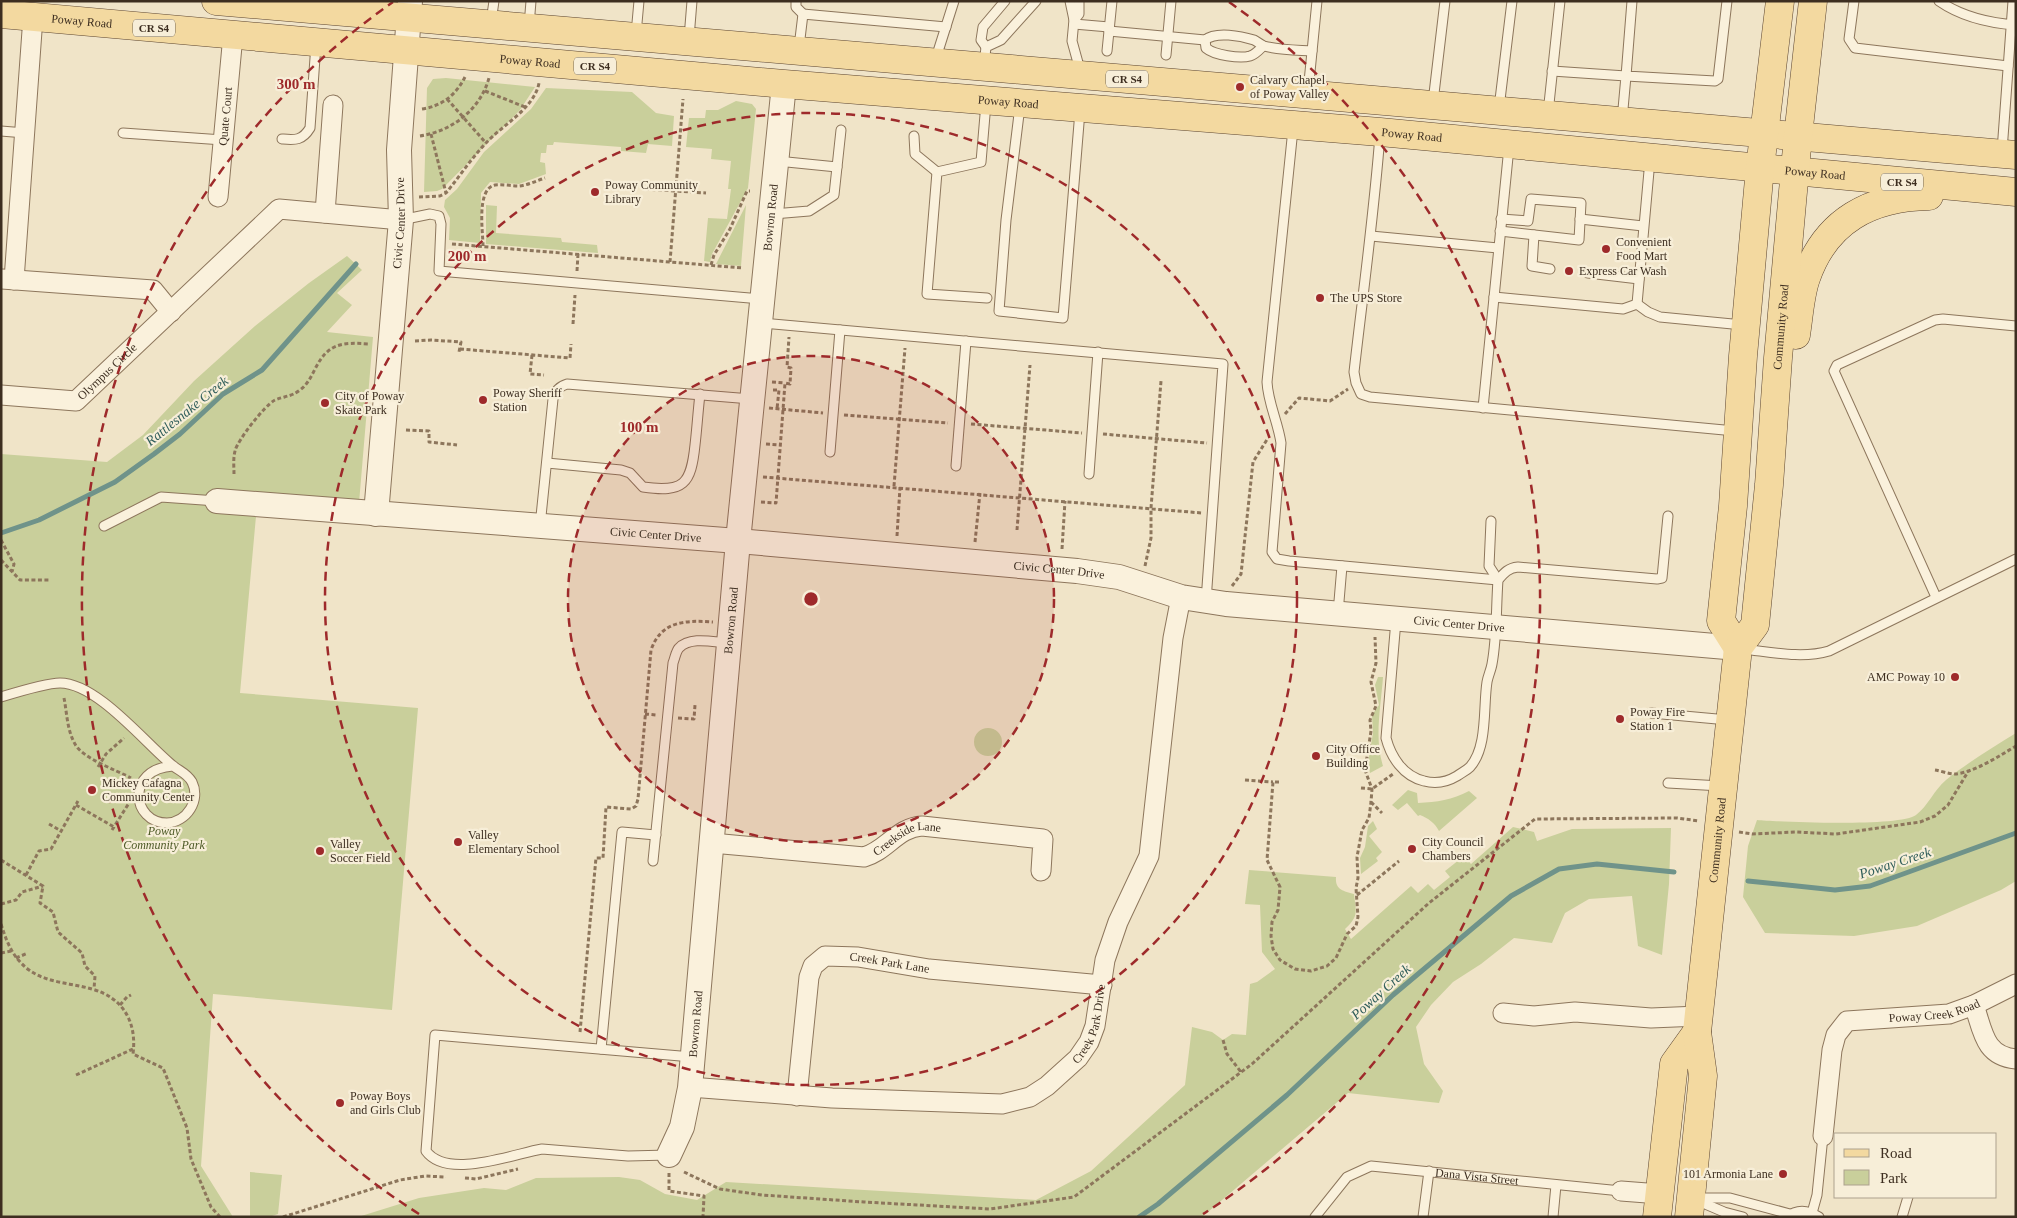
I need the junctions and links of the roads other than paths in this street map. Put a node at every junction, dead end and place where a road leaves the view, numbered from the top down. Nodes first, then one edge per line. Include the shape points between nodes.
1 (216, 1) edge
2 (531, 1) edge
3 (639, 1) edge
4 (692, 1) edge
5 (796, 1) edge
6 (954, 1) edge
7 (1005, 1) edge
8 (1036, 1) edge
9 (1070, 1) edge
10 (1079, 1) edge
11 (1112, 1) edge
12 (1171, 1) edge
13 (1317, 1) edge
14 (1445, 1) edge
15 (1512, 1) edge
16 (1560, 1) edge
17 (1632, 1) edge
18 (1727, 1) edge
19 (1780, 1) edge
20 (1813, 1) edge
21 (1854, 1) edge
22 (1939, 1) edge
23 (2013, 1) edge
24 (35, 9) edge
25 (409, 9) edge
26 (492, 13) edge
27 (1, 14) edge
28 (803, 14) junction
29 (1074, 22) junction
30 (2014, 24) edge
31 (946, 27) junction
32 (528, 28) junction
33 (1109, 29) junction
34 (233, 35) junction
35 (636, 37) junction
36 (1168, 37) junction
37 (1204, 40) junction
38 (316, 42) junction
39 (689, 42) junction
40 (1263, 46) junction
41 (405, 50) junction
42 (798, 51) junction
43 (1107, 51) dead end
44 (1312, 51) junction
45 (1166, 55) dead end
46 (985, 57) junction
47 (899, 60) junction
48 (939, 63) junction
49 (2008, 66) junction
50 (536, 69) junction
51 (1552, 71) junction
52 (1081, 76) junction
53 (1626, 76) junction
54 (1163, 82) junction
55 (784, 84) junction
56 (845, 89) junction
57 (1307, 95) junction
58 (1006, 102) junction
59 (333, 105) dead end
60 (1433, 105) junction
61 (1080, 108) junction
62 (1498, 110) junction
63 (1548, 115) junction
64 (1165, 116) junction
65 (1622, 122) junction
66 (1293, 127) junction
67 (1330, 129) junction
68 (841, 130) dead end
69 (1, 131) edge
70 (1380, 132) junction
71 (25, 133) junction
72 (124, 133) dead end
73 (1764, 134) junction
74 (914, 136) dead end
75 (1798, 136) junction
76 (282, 139) dead end
77 (223, 140) junction
78 (1509, 144) junction
79 (2008, 154) edge
80 (1650, 157) junction
81 (777, 161) junction
82 (837, 166) junction
83 (1760, 168) junction
84 (937, 172) junction
85 (1795, 172) junction
86 (2012, 192) edge
87 (218, 197) dead end
88 (325, 213) junction
89 (772, 214) junction
90 (1501, 219) junction
91 (1580, 219) junction
92 (401, 220) junction
93 (1643, 226) junction
94 (1500, 231) junction
95 (1534, 235) junction
96 (1371, 236) junction
97 (1498, 248) junction
98 (1550, 269) dead end
99 (1588, 273) dead end
100 (8, 279) edge
101 (1638, 279) junction
102 (1494, 297) junction
103 (987, 298) dead end
104 (1637, 304) junction
105 (762, 311) junction
106 (172, 312) junction
107 (1746, 325) junction
108 (2016, 326) edge
109 (840, 330) junction
110 (966, 341) junction
111 (1098, 352) junction
112 (700, 394) junction
113 (1, 395) edge
114 (769, 401) junction
115 (1483, 408) junction
116 (1738, 431) junction
117 (830, 452) dead end
118 (546, 463) junction
119 (956, 466) dead end
120 (1089, 474) dead end
121 (1769, 478) junction
122 (217, 501) joint
123 (376, 514) junction
124 (1668, 516) dead end
125 (1491, 521) dead end
126 (104, 526) dead end
127 (540, 526) junction
128 (1764, 530) junction
129 (738, 541) junction
130 (2016, 559) edge
131 (1342, 566) junction
132 (1498, 580) junction
133 (1181, 597) junction
134 (1936, 597) junction
135 (1206, 601) junction
136 (1338, 614) junction
137 (1396, 619) junction
138 (1495, 628) junction
139 (730, 643) junction
140 (1738, 648) junction
141 (1, 698) edge
142 (1651, 713) dead end
143 (1730, 720) junction
144 (173, 766) junction
145 (1668, 783) dead end
146 (1724, 787) junction
147 (656, 835) junction
148 (712, 843) junction
149 (654, 861) dead end
150 (1041, 871) dead end
151 (2016, 984) edge
152 (1102, 985) junction
153 (1974, 1006) junction
154 (1503, 1013) dead end
155 (1698, 1024) junction
156 (601, 1049) junction
157 (692, 1057) junction
158 (2016, 1059) edge
159 (690, 1087) junction
160 (797, 1096) junction
161 (1823, 1136) joint
162 (677, 1164) joint
163 (1664, 1167) junction
164 (1429, 1171) junction
165 (1556, 1185) junction
166 (1621, 1191) joint
167 (1908, 1198) edge
168 (1659, 1205) edge
169 (1690, 1207) edge
170 (1816, 1215) edge
171 (1788, 1216) edge
172 (1315, 1217) edge
173 (1423, 1217) edge
174 (1553, 1217) edge
175 (1743, 1217) edge
176 (1902, 1217) edge

1 - 25 main road, CR S4
2 - 32 lane
3 - 35 lane
4 - 39 lane
5 - 28 lane via 796,7
6 - 31 lane
7 - 46 lane via 983,27 981,40
8 - 46 lane
9 - 29 lane
10 - 29 lane via 1079,14
11 - 33 lane
12 - 36 lane
13 - 44 lane
14 - 60 lane
15 - 62 lane
16 - 51 lane
17 - 53 lane
18 - 53 lane via 1718,78 1714,81
19 - 73 main road
20 - 75 main road, Community Road
21 - 49 lane via 1849,39 1854,48
22 - 30 lane via 1982,21
23 - 30 lane
24 - 27 main road, Poway Road / CR S4
24 - 34 main road, Poway Road / CR S4
24 - 71 street
25 - 26 main road, CR S4
25 - 41 street, Civic Center Drive
26 - 32 main road, CR S4
28 - 31 lane
28 - 42 lane
29 - 33 lane
29 - 52 lane via 1072,41
30 - 49 lane
31 - 48 lane
32 - 35 main road, CR S4
33 - 36 lane
33 - 43 lane
34 - 38 main road, Poway Road / CR S4
34 - 77 street, Quate Court
35 - 39 main road, CR S4
35 - 50 main road via 631,53 572,51
36 - 37 lane
36 - 45 lane
37 - 40 lane via 1218,35 1246,38
37 - 40 lane via 1211,52 1246,57
38 - 41 main road, Poway Road / CR S4
38 - 76 lane via 310,128 298,140
39 - 42 main road, CR S4
40 - 44 lane
41 - 50 main road, Poway Road / CR S4
41 - 92 street, Civic Center Drive via 399,150
42 - 47 main road, CR S4
44 - 57 lane
46 - 48 main road, CR S4
46 - 52 main road, CR S4
47 - 48 main road, CR S4
47 - 55 main road via 864,71 790,68 785,73
48 - 56 main road via 941,76 934,80 888,78
49 - 79 lane
50 - 55 main road, Poway Road / CR S4
51 - 53 lane
51 - 63 lane
52 - 54 main road, CR S4
53 - 65 lane
54 - 57 main road, CR S4
54 - 58 main road via 1163,90 1151,99 1050,91
55 - 56 main road, Poway Road / CR S4
55 - 81 street, Bowron Road
56 - 58 main road, Poway Road / CR S4
57 - 60 main road, CR S4
57 - 64 main road via 1270,105 1178,98 1167,107
58 - 61 main road, Poway Road / CR S4
58 - 61 lane via 1006,220 999,311 1063,318
58 - 84 lane via 981,162
59 - 88 street
60 - 62 main road, CR S4
61 - 64 main road, Poway Road / CR S4
62 - 63 main road, CR S4
62 - 67 main road via 1486,124 1475,126 1383,119
63 - 65 main road, CR S4
64 - 66 main road, Poway Road / CR S4
65 - 73 main road, CR S4
66 - 67 main road, Poway Road / CR S4
66 - 131 lane via 1267,382 1281,443 1271,547 1274,556 1280,560
67 - 70 main road, Poway Road / CR S4
68 - 82 lane
69 - 71 lane
70 - 78 main road, Poway Road / CR S4
70 - 96 lane
71 - 100 street
72 - 77 lane
73 - 75 main road, CR S4
73 - 83 main road
74 - 84 lane via 915,154
75 - 79 main road, CR S4
75 - 85 main road, Community Road
77 - 87 street, Quate Court
78 - 80 main road, Poway Road / CR S4
78 - 90 lane
80 - 83 main road, Poway Road / CR S4
80 - 93 lane
81 - 82 lane
81 - 89 street, Bowron Road
82 - 89 lane via 834,195 810,211
83 - 85 main road, Poway Road / CR S4
83 - 107 main road
84 - 103 lane via 927,294
85 - 86 main road, Poway Road / CR S4
85 - 121 main road, Community Road
86 - 121 main road via 1911,196 1883,201 1848,218 1825,240 1806,279 1781,451
88 - 92 street, Olympus Circle
88 - 106 street, Olympus Circle via 279,209
89 - 105 street, Bowron Road
90 - 91 lane via 1528,221 1532,199 1581,203
90 - 94 lane
91 - 93 lane
91 - 95 lane via 1579,240
92 - 105 lane via 430,214 438,216 441,224 439,271
92 - 123 street, Civic Center Drive
93 - 101 lane
94 - 95 lane
94 - 97 lane
95 - 98 lane via 1532,266
96 - 97 lane
96 - 115 lane via 1354,372 1362,394
97 - 102 lane
99 - 101 lane
100 - 106 street via 154,290
101 - 104 lane
102 - 104 lane via 1623,309
102 - 115 lane
104 - 107 lane via 1660,317
105 - 109 lane
105 - 114 street, Bowron Road
106 - 113 street, Olympus Circle via 76,401
107 - 116 main road
108 - 134 lane via 1935,320 1837,365 1834,371
109 - 110 lane
109 - 117 lane
110 - 111 lane
110 - 119 lane
111 - 120 lane
111 - 135 lane via 1223,364
112 - 114 lane
112 - 118 lane via 563,385 553,399
112 - 118 lane via 692,469 686,480 676,486 643,487 630,473 621,470
114 - 129 street, Bowron Road
115 - 116 lane
116 - 128 main road via 1753,451 1751,498
116 - 140 main road via 1721,621
118 - 127 lane
121 - 128 main road, Community Road
122 - 123 street, Civic Center Drive
122 - 126 lane via 161,498
123 - 127 street, Civic Center Drive
124 - 132 lane via 1662,578 1512,567
125 - 132 lane via 1489,566
127 - 129 street, Civic Center Drive
128 - 140 main road, Community Road via 1755,625
129 - 133 street, Civic Center Drive via 1099,573
129 - 139 street, Bowron Road
130 - 134 lane
131 - 132 lane
131 - 136 lane
132 - 138 lane
133 - 135 street, Civic Center Drive
133 - 152 street, Creek Park Drive via 1173,638 1149,856 1118,922 1105,960
134 - 140 lane via 1821,653 1786,654
135 - 136 street, Civic Center Drive
136 - 137 street, Civic Center Drive
137 - 138 street, Civic Center Drive
137 - 138 lane via 1386,738 1389,749 1402,768 1416,779 1432,783 1453,778 1469,768 1478,753
138 - 140 street, Civic Center Drive
139 - 147 lane via 693,640 678,649 669,691
139 - 148 street, Bowron Road
140 - 143 main road, Community Road
141 - 144 lane via 61,683 79,688 104,703
142 - 143 lane
143 - 146 main road, Community Road
144 - 144 lane via 161,767 145,776 138,793 139,802 149,817 166,823 184,817 194,801 192,783 187,775
145 - 146 lane
146 - 155 main road, Community Road
147 - 149 lane
147 - 156 lane via 622,832
148 - 150 street, Creekside Lane via 864,857 874,854 903,830 913,826 1049,834
148 - 157 street, Bowron Road
151 - 153 street, Poway Creek Road
152 - 160 street, Creek Park Drive via 1095,1026 1078,1058 1030,1097 1002,1104
152 - 160 street, Creek Park Lane via 825,956 813,966 808,977
153 - 158 street via 1987,1043 1995,1053
153 - 161 street, Poway Creek Road via 1949,1014 1847,1021 1836,1035 1832,1050
154 - 155 street via 1534,1016 1575,1012
155 - 163 main road, Community Road via 1674,1064
155 - 169 main road, Community Road via 1703,1076
156 - 157 lane
156 - 162 lane via 435,1035 426,1151 434,1160 441,1162 474,1164 542,1149 628,1156
157 - 159 street, Bowron Road
159 - 160 street, Creek Park Drive
159 - 162 street, Bowron Road
161 - 170 lane
163 - 168 main road, Community Road
163 - 169 main road
164 - 165 lane, Dana Vista Street
164 - 172 lane, Dana Vista Street via 1370,1166 1347,1177
164 - 173 lane
165 - 166 lane, Dana Vista Street
165 - 174 lane
166 - 168 street, Dana Vista Street
167 - 176 lane
169 - 171 lane via 1730,1198
169 - 175 lane
170 - 171 lane via 1805,1211

